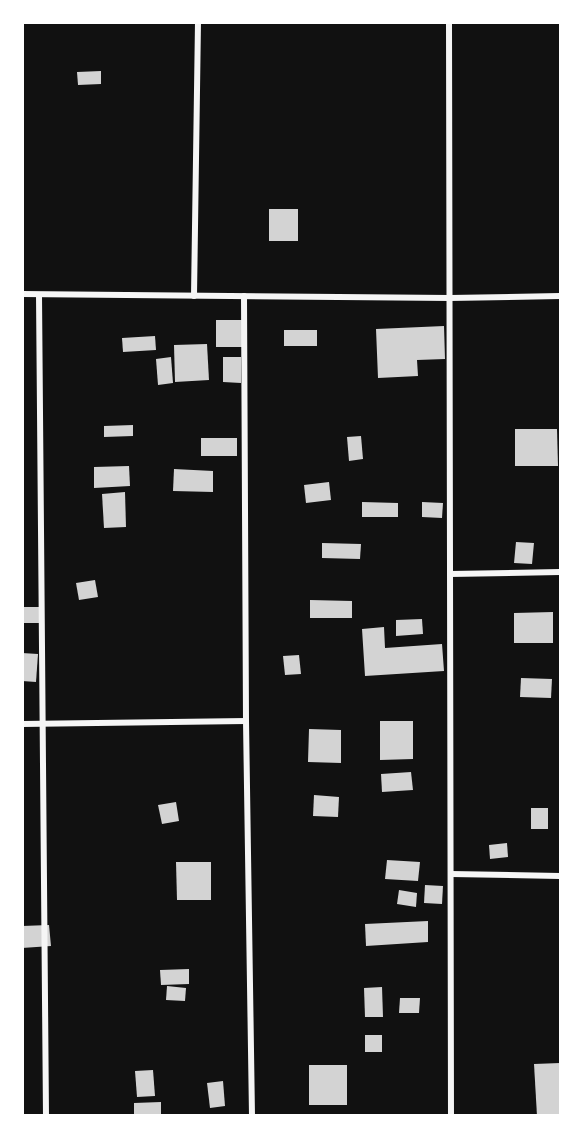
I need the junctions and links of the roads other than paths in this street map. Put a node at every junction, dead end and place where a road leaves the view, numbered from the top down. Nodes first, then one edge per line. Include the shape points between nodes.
1 (198, 22) edge
2 (449, 22) edge
3 (22, 294) edge
4 (39, 294) junction
5 (194, 296) junction
6 (244, 296) junction
7 (561, 296) edge
8 (450, 298) junction
9 (561, 572) edge
10 (450, 574) junction
11 (246, 721) junction
12 (22, 724) edge
13 (43, 724) junction
14 (451, 874) junction
15 (561, 876) edge
16 (46, 1116) edge
17 (252, 1116) edge
18 (451, 1116) edge

1 - 5 street
2 - 8 street
3 - 4 street
4 - 5 street
4 - 13 street
5 - 6 street
6 - 8 street
6 - 11 street
7 - 8 street
8 - 10 street
9 - 10 street
10 - 14 street
11 - 13 street
11 - 17 street
12 - 13 street
13 - 16 street
14 - 15 street
14 - 18 street

